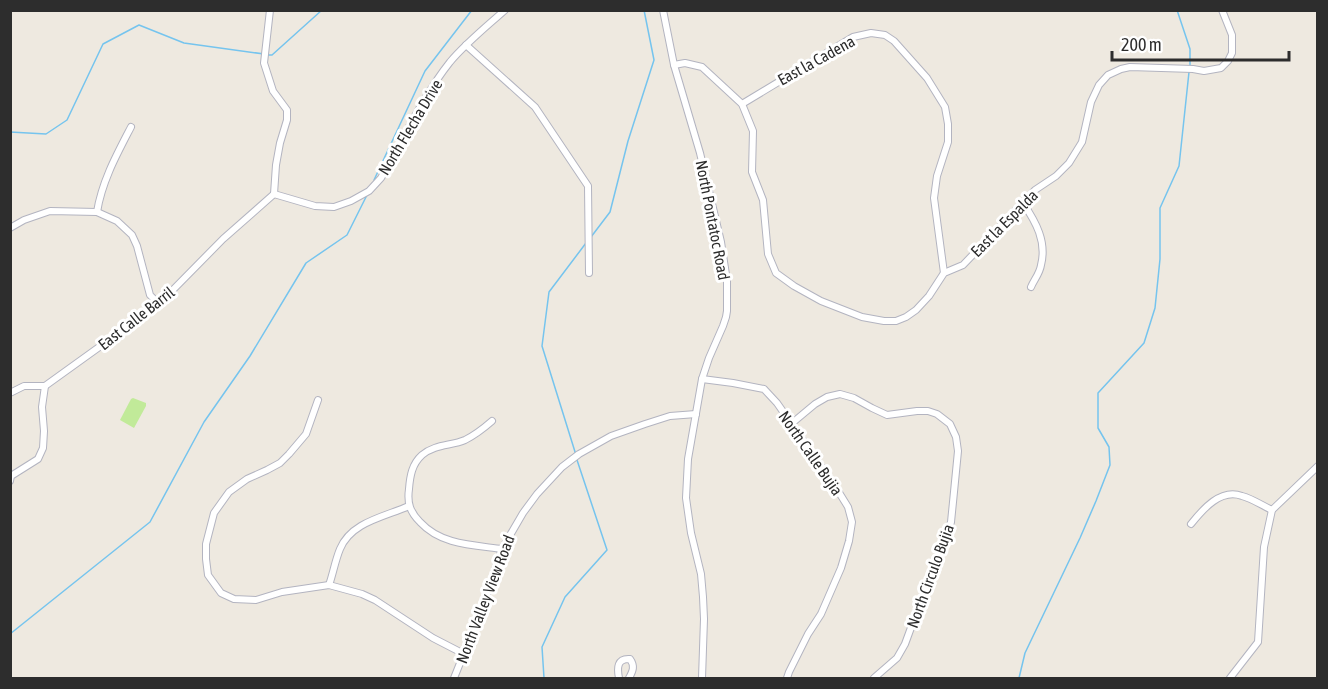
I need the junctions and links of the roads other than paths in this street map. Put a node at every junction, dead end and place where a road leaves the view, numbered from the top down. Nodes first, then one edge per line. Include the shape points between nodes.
1 (270, 10) edge
2 (505, 10) edge
3 (663, 10) edge
4 (1222, 10) edge
5 (466, 45) junction
6 (674, 65) junction
7 (742, 104) junction
8 (131, 127) dead end
9 (274, 194) junction
10 (1023, 203) junction
11 (97, 212) junction
12 (10, 228) edge
13 (589, 273) dead end
14 (944, 273) junction
15 (1031, 287) dead end
16 (159, 304) junction
17 (702, 379) junction
18 (45, 386) junction
19 (10, 393) edge
20 (318, 400) dead end
21 (696, 414) junction
22 (492, 422) dead end
23 (791, 424) junction
24 (1317, 466) edge
25 (10, 481) edge
26 (408, 506) junction
27 (1272, 510) junction
28 (1191, 524) dead end
29 (502, 549) junction
30 (330, 585) junction
31 (464, 654) junction
32 (454, 678) edge
33 (619, 678) edge
34 (629, 678) edge
35 (702, 678) edge
36 (787, 678) edge
37 (874, 678) edge
38 (1230, 678) edge

1 - 9 street via 264,63 273,92 287,110
2 - 5 street, North Flecha Drive
3 - 6 street, North Pontatoc Road
4 - 10 street, East la Espalda via 1232,35 1232,53 1221,68 1204,71 1130,67 1108,75 1095,91 1082,142 1069,163
5 - 9 street, North Flecha Drive via 437,80 381,178 369,191 334,207 315,206
5 - 13 street via 535,106 588,186
6 - 7 street, East la Espalda via 702,67
6 - 17 street, North Pontatoc Road via 702,164 727,280 726,317
7 - 14 street, East la Espalda via 753,131 752,172 763,200 768,254 776,273 820,301 862,316 896,321 916,310
7 - 14 street, East la Cadena via 853,37 871,33 894,41 927,78 945,106 948,141 934,198
8 - 11 street via 107,176
9 - 16 street, East Calle Barril
10 - 14 street, East la Espalda via 963,265
10 - 15 street via 1034,218 1042,242 1041,265
11 - 12 street via 50,211
11 - 16 street via 117,221 132,235 150,295
16 - 18 street, East Calle Barril
17 - 21 street, North Pontatoc Road
17 - 23 street, North Calle Bujia via 764,389
18 - 19 street, East Calle Barril via 24,386
18 - 25 street via 43,448 38,459 11,476
20 - 30 street via 306,434 290,454 229,492 214,513 206,559 213,583 221,593 234,598 256,600
21 - 29 street, North Valley View Road via 670,416 645,424 610,436 579,454 537,494
21 - 35 street, North Pontatoc Road via 686,498 704,597
22 - 26 street via 466,439 438,446 421,456 409,478
23 - 36 street, North Calle Bujia via 835,486 852,522 836,582
23 - 37 street, North Circulo Bujia via 815,404 840,394 887,415 917,411 937,414 950,424 957,437 954,502 946,537 901,651
24 - 27 street
26 - 29 street via 429,531 445,539
26 - 30 street via 360,526 348,536 340,549
27 - 28 street via 1240,495 1223,496 1206,506
27 - 38 street via 1264,547 1258,642
29 - 31 street, North Valley View Road
30 - 31 street via 375,600
31 - 32 street, North Valley View Road
33 - 34 street via 618,667 625,658 634,664

